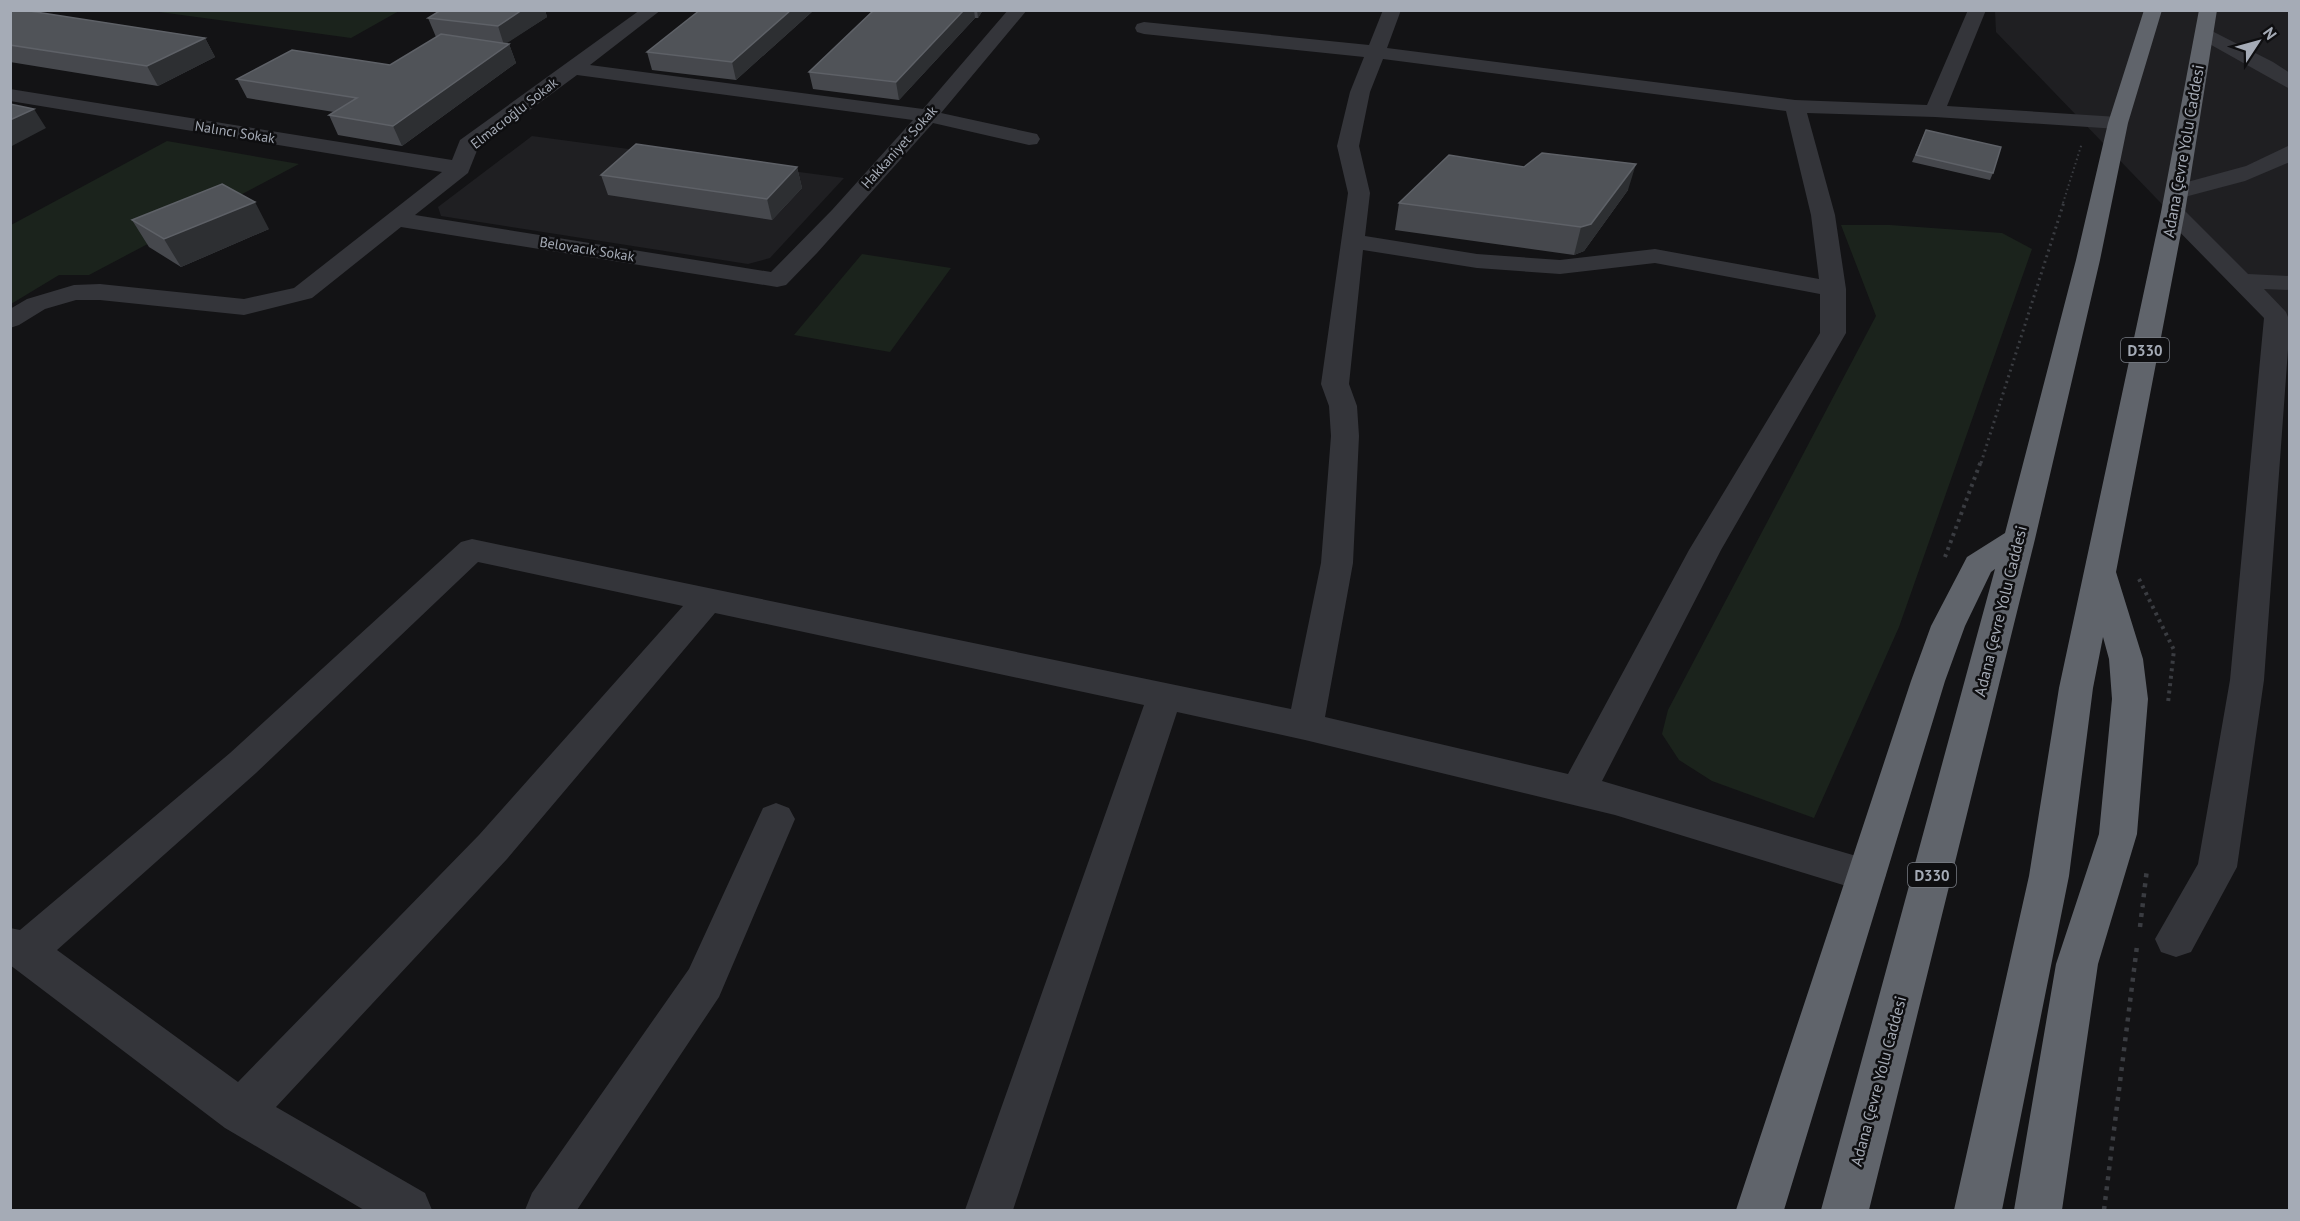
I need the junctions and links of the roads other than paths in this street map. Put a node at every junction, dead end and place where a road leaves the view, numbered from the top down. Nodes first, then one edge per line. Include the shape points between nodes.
1 (652, 10) edge
2 (1018, 10) edge
3 (1392, 10) edge
4 (1977, 10) edge
5 (2153, 10) edge
6 (2206, 22) edge
7 (1144, 28) dead end
8 (1376, 52) junction
9 (572, 68) junction
10 (2289, 83) edge
11 (10, 95) edge
12 (1795, 106) junction
13 (1935, 111) junction
14 (927, 116) junction
15 (2118, 123) junction
16 (1029, 139) dead end
17 (2289, 151) edge
18 (460, 168) junction
19 (2175, 202) junction
20 (397, 219) junction
21 (1353, 241) junction
22 (777, 280) joint
23 (2241, 281) junction
24 (2289, 283) edge
25 (1833, 289) junction
26 (10, 320) edge
27 (2019, 539) junction
28 (2100, 572) junction
29 (707, 600) junction
30 (1164, 697) junction
31 (1305, 726) junction
32 (1578, 791) junction
33 (776, 819) dead end
34 (1866, 875) junction
35 (2176, 939) dead end
36 (18, 948) edge
37 (241, 1112) junction
38 (408, 1210) edge
39 (549, 1210) edge
40 (989, 1210) edge
41 (1760, 1210) edge
42 (1845, 1210) edge
43 (1978, 1210) edge
44 (2038, 1210) edge

1 - 9 street, Elmacıoğlu Sokak
2 - 14 street, Hakkaniyet Sokak
3 - 8 street
4 - 13 street
5 - 15 highway, Adana Çevre Yolu Caddesi / D330
6 - 10 street
6 - 19 highway, Adana Çevre Yolu Caddesi / D330
7 - 8 street
8 - 12 street
8 - 21 street via 1360,92 1348,146 1359,193
9 - 14 street
9 - 18 street, Elmacıoğlu Sokak via 468,145
11 - 18 street, Nalıncı Sokak
12 - 13 street
12 - 25 street via 1822,215
13 - 15 street
14 - 16 street
14 - 22 street, Hakkaniyet Sokak
15 - 27 highway, Adana Çevre Yolu Caddesi / D330
17 - 19 street via 2268,165
18 - 20 street, Elmacıoğlu Sokak
19 - 23 street
19 - 28 highway, Adana Çevre Yolu Caddesi / D330
20 - 22 street, Belovacık Sokak
20 - 26 street, Elmacıoğlu Sokak via 303,293 244,307 100,292 74,293 36,304
21 - 25 street via 1477,261 1560,267 1655,256
21 - 31 street via 1335,384 1343,406 1345,436 1337,563
23 - 24 street
23 - 35 street via 2277,317 2247,680 2217,867
25 - 32 street via 1833,333 1705,550
27 - 34 highway via 1978,565 1962,595 1928,681
27 - 42 highway, Adana Çevre Yolu Caddesi / D330
28 - 43 highway, Adana Çevre Yolu Caddesi / D330 via 2076,688 2049,876
28 - 44 highway via 2126,659 2130,699 2118,834 2077,964
29 - 30 street
29 - 36 street via 472,549 243,763
29 - 37 street via 493,847
30 - 31 street
30 - 40 street
31 - 32 street
32 - 34 street
33 - 39 street via 704,983
34 - 41 highway
36 - 37 street
37 - 38 street

